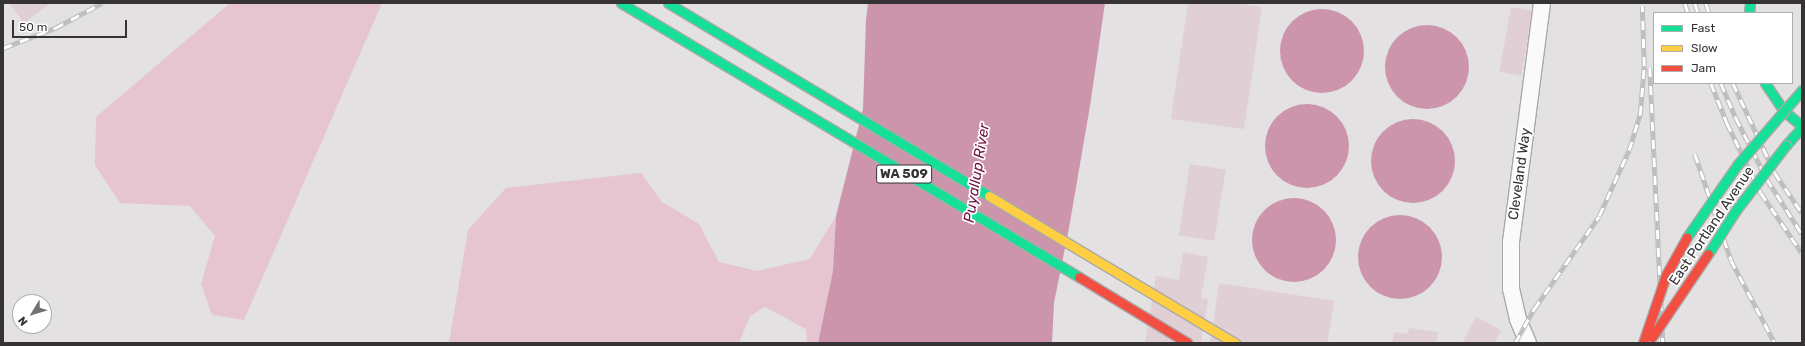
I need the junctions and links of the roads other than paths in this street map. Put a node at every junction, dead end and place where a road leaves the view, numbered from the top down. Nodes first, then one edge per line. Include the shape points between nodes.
1 (621, 3) edge
2 (668, 3) edge
3 (1542, 3) edge
4 (1766, 84) edge
5 (1802, 90) edge
6 (1802, 127) edge
7 (1188, 343) edge
8 (1235, 343) edge
9 (1528, 343) edge
10 (1643, 343) edge
11 (1648, 343) edge

1 - 7 main road, WA 509
2 - 8 main road, WA 509
3 - 9 street, Cleveland Way via 1511,242 1512,294 1518,319
4 - 6 main road via 1784,111
5 - 10 main road, East Portland Avenue, bridge via 1738,164 1690,232 1666,275
6 - 11 main road, East Portland Avenue, bridge via 1736,210

